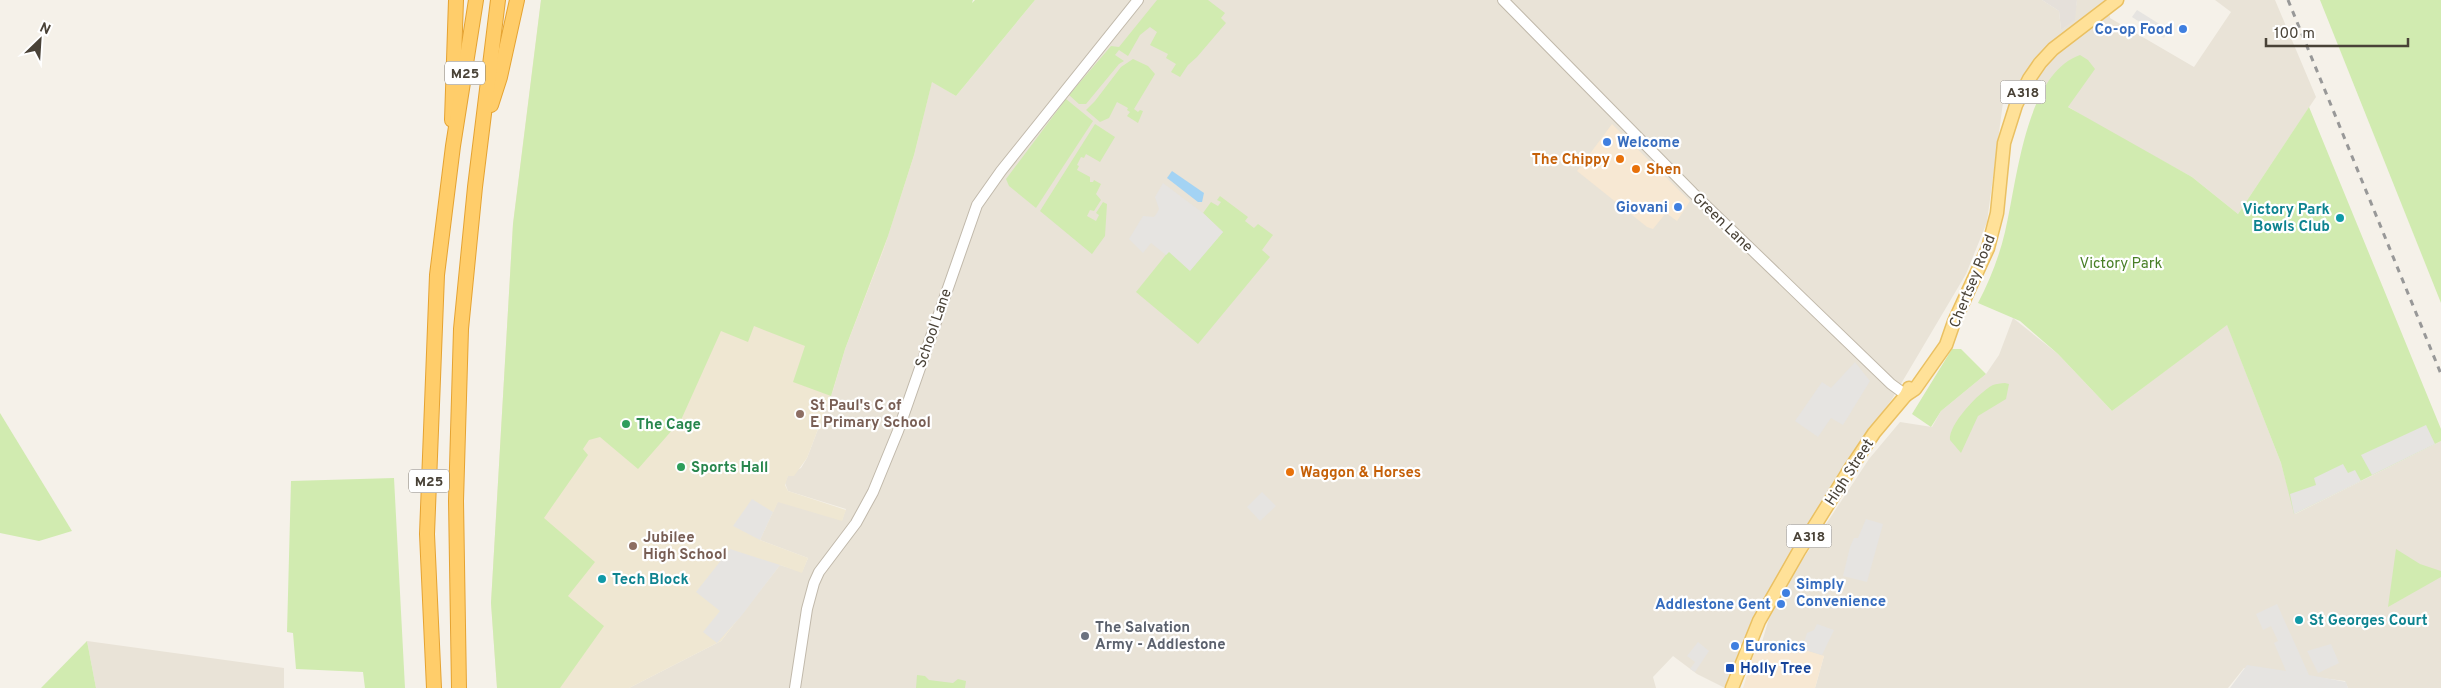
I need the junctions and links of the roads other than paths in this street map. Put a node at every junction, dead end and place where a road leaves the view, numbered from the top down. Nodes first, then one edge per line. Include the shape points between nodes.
1 (456, 0) edge
2 (476, 0) edge
3 (498, 0) edge
4 (517, 0) edge
5 (1138, 0) edge
6 (1503, 0) edge
7 (2117, 0) edge
8 (482, 132) junction
9 (453, 146) junction
10 (1906, 396) junction
11 (434, 688) edge
12 (459, 688) edge
13 (795, 688) edge
14 (1732, 688) edge

1 - 9 highway, M25
2 - 9 highway, M25
3 - 8 highway, M25
4 - 8 highway, M25 via 500,77
5 - 13 street, School Lane via 1000,171 977,205 873,492 856,523 814,583
6 - 10 street, Green Lane via 1693,193
7 - 10 main road, Chertsey Road / A318 via 2072,36 2036,83 2002,166 1997,213 1988,248 1950,337 1941,342 1910,385
8 - 12 highway, M25 via 461,328 456,501
9 - 11 highway, M25 via 437,275 427,534
10 - 14 main road, High Street / A318 via 1874,433 1794,560 1762,614

